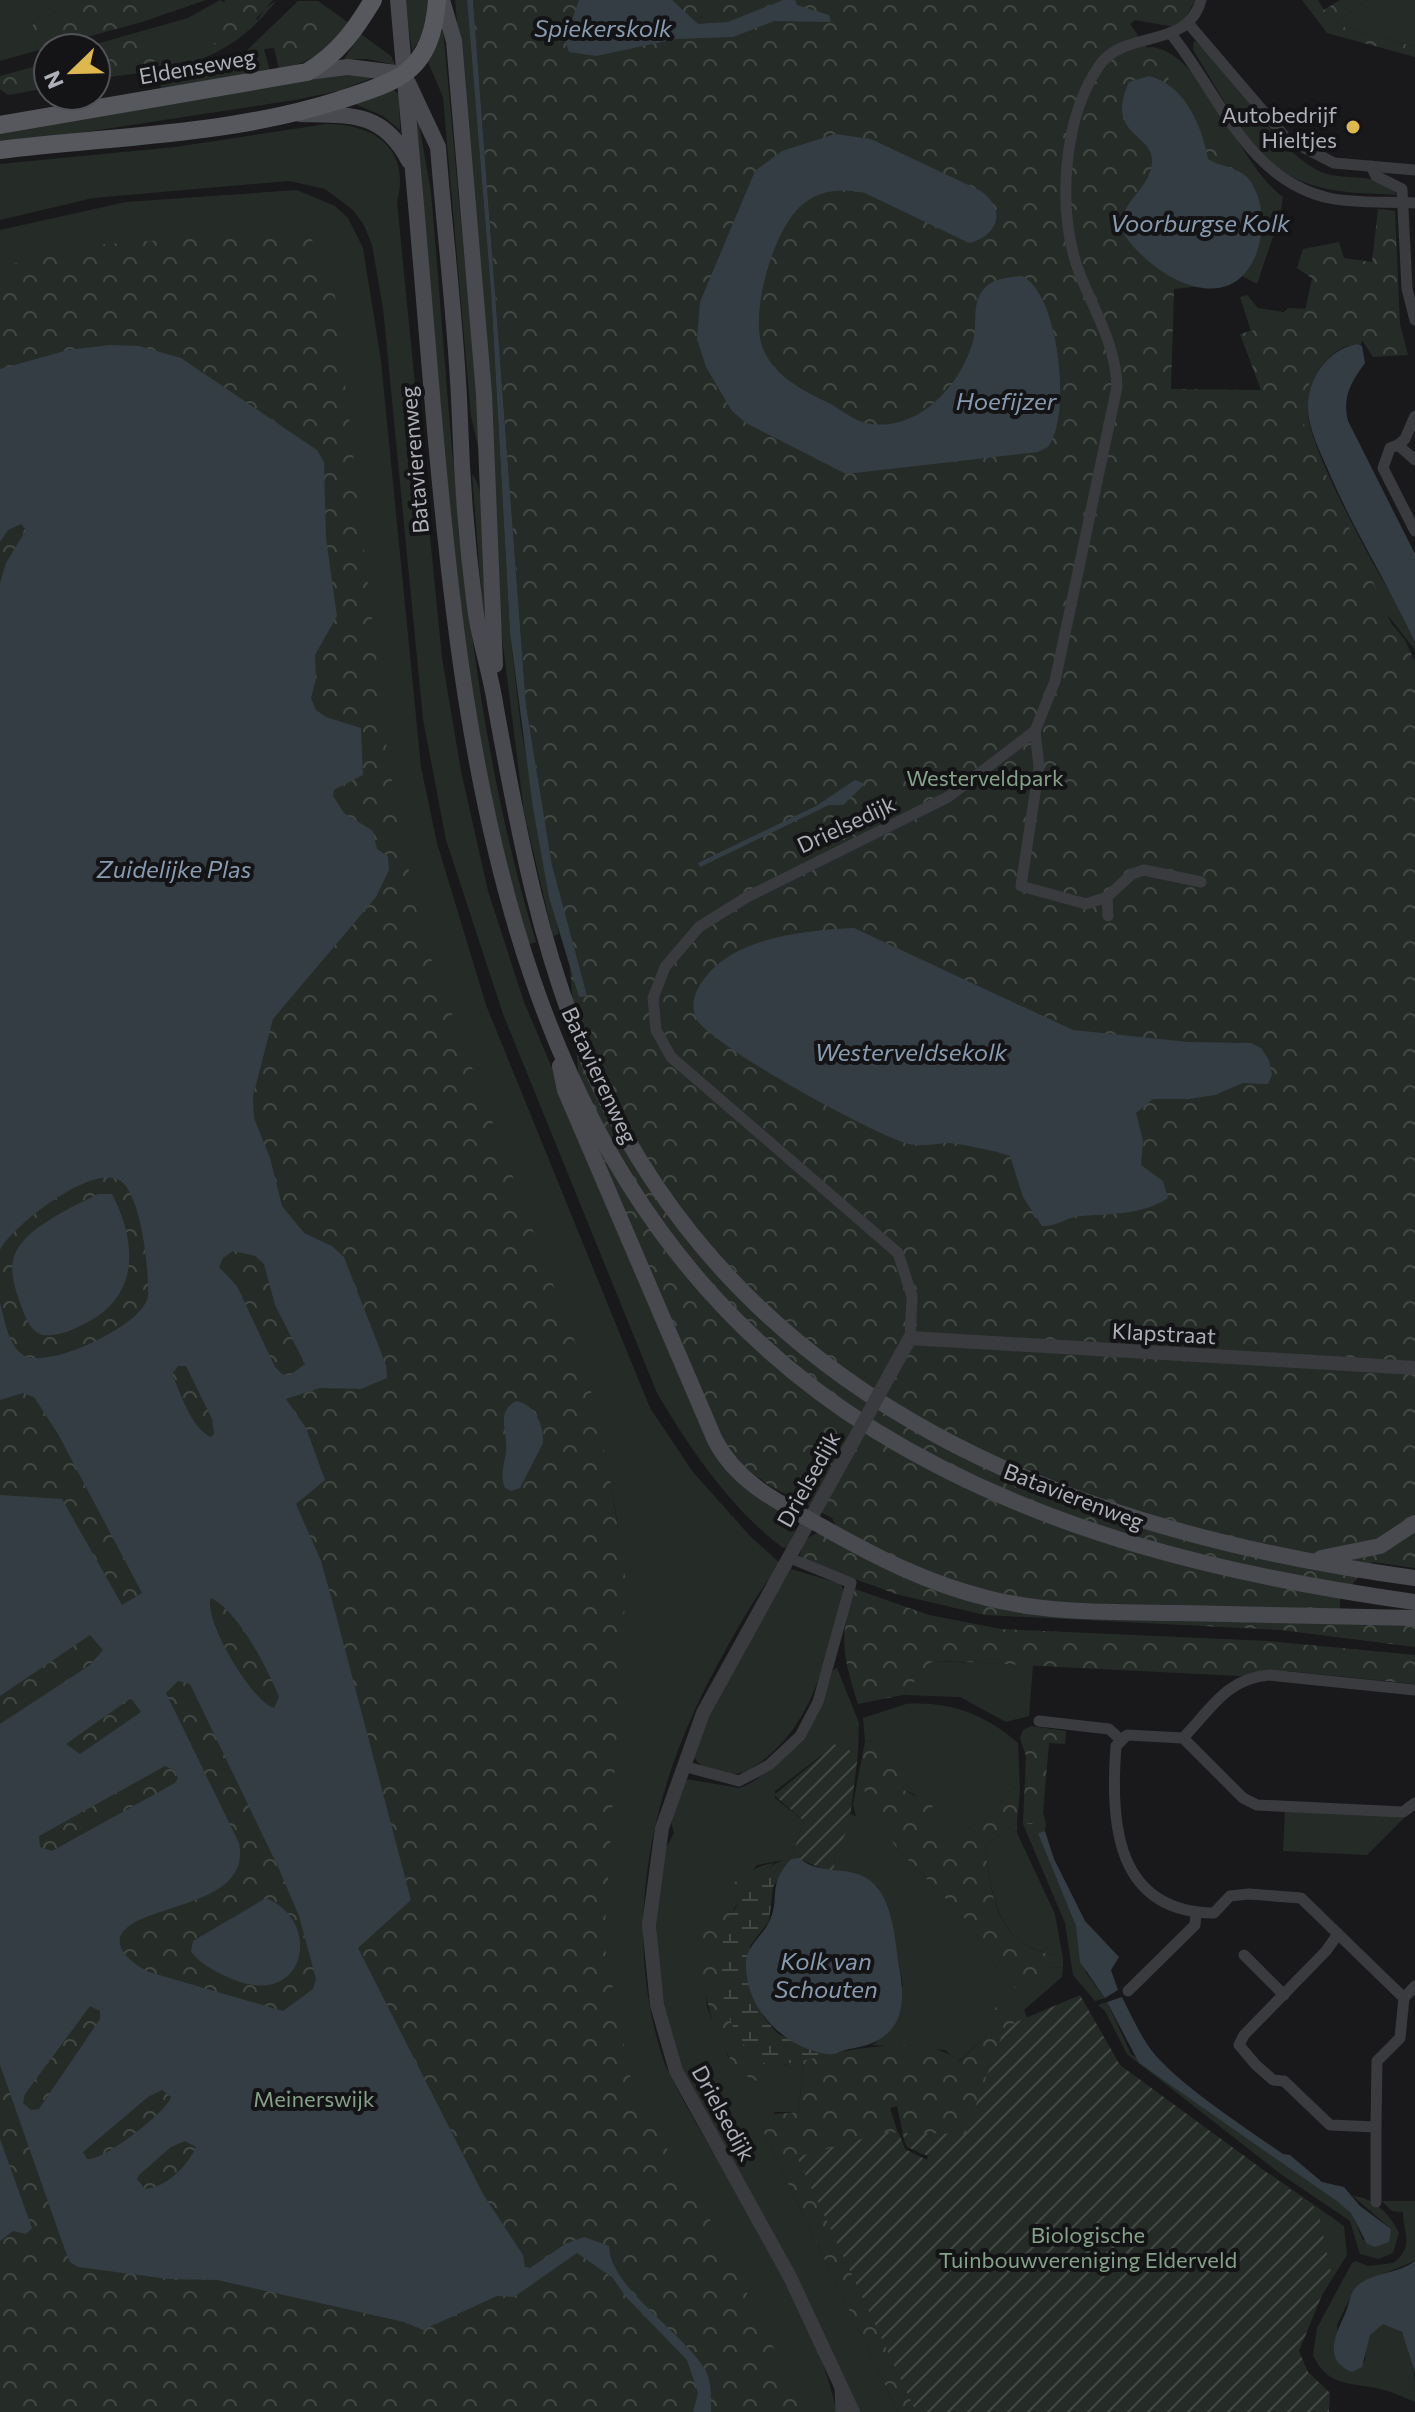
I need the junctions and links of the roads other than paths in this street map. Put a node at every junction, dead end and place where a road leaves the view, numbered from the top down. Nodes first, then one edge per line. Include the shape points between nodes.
1 (373, 0) edge
2 (398, 0) edge
3 (440, 0) edge
4 (1201, 0) edge
5 (1188, 23) junction
6 (1171, 34) junction
7 (307, 72) junction
8 (404, 74) junction
9 (296, 114) junction
10 (0, 125) edge
11 (0, 150) edge
12 (412, 166) junction
13 (1371, 166) junction
14 (1409, 170) edge
15 (1402, 189) junction
16 (1409, 203) edge
17 (1415, 320) edge
18 (1415, 416) edge
19 (1398, 445) junction
20 (1415, 460) edge
21 (1415, 531) edge
22 (495, 699) junction
23 (1035, 731) junction
24 (1201, 882) dead end
25 (1107, 897) junction
26 (1108, 916) dead end
27 (554, 1037) junction
28 (910, 1338) junction
29 (1415, 1368) edge
30 (809, 1520) junction
31 (1415, 1523) edge
32 (790, 1558) junction
33 (1304, 1560) junction
34 (1415, 1578) edge
35 (1415, 1602) edge
36 (1415, 1618) edge
37 (1415, 1690) edge
38 (1039, 1721) dead end
39 (1183, 1738) junction
40 (1120, 1739) junction
41 (683, 1766) junction
42 (1415, 1803) edge
43 (1196, 1913) junction
44 (1338, 1934) junction
45 (1244, 1955) dead end
46 (1415, 1986) edge
47 (1128, 1991) dead end
48 (1284, 1995) junction
49 (1404, 1998) junction
50 (1376, 2127) junction
51 (1376, 2202) dead end
52 (840, 2383) junction
53 (841, 2412) edge
54 (853, 2412) edge

1 - 7 main road, Eldenseweg via 347,40
2 - 8 main road, Batavierenweg
3 - 8 main road, Batavierenweg via 428,45
3 - 22 main road, Batavierenweg via 454,41 484,394
4 - 5 street
5 - 6 street
5 - 13 street via 1287,139 1325,160
6 - 16 street via 1255,156 1281,179 1327,197
6 - 23 street via 1125,45 1100,64 1069,157 1065,185 1070,242 1113,351 1117,387 1055,681
7 - 8 main road, Eldenseweg via 348,67
7 - 10 main road, Eldenseweg
8 - 9 main road
8 - 12 main road, Batavierenweg
8 - 22 main road, Batavierenweg via 438,147 475,611
9 - 11 main road
9 - 12 main road via 358,116 375,122 393,136
12 - 27 main road, Batavierenweg via 444,530 469,727 499,873
13 - 14 street
13 - 15 street via 1376,176
14 - 15 street
15 - 16 street
16 - 17 street via 1407,289
18 - 19 street
19 - 20 street
19 - 21 street via 1390,448 1383,468
22 - 33 main road, Batavierenweg via 531,882 565,1001 598,1082 672,1207 745,1294 863,1394 1000,1468 1160,1525
23 - 25 street via 1039,767 1021,886 1086,904
23 - 28 street, Drielsedijk via 948,797 747,897 699,927 665,967 653,998 656,1030 671,1057 898,1253 912,1296
24 - 25 street via 1144,870
25 - 26 street
27 - 30 main road via 565,1090 721,1453 747,1481
27 - 35 main road, Batavierenweg via 614,1161 683,1260 775,1355 878,1432 987,1489 1115,1539 1242,1573
28 - 29 street, Klapstraat
28 - 30 street, Drielsedijk, bridge
30 - 32 street, Drielsedijk
30 - 36 main road via 938,1584 1019,1605 1080,1612
31 - 33 main road via 1380,1546
32 - 41 street, Drielsedijk via 703,1713
32 - 41 street, Drielsedijk via 851,1583 810,1721 787,1750 749,1778 726,1780
33 - 34 main road, Batavierenweg
37 - 39 street via 1245,1677 1229,1687
38 - 40 street via 1109,1729
39 - 40 street
39 - 42 street via 1243,1798 1257,1805 1403,1812
40 - 43 street via 1112,1796 1120,1848 1152,1895
41 - 52 street, Drielsedijk via 662,1828 652,1883 652,1966 661,2027 680,2081 790,2277
43 - 44 street via 1214,1913 1230,1896 1301,1898
43 - 47 street via 1195,1925
44 - 48 street
44 - 49 street
45 - 48 street
46 - 49 street
48 - 50 street via 1239,2045 1264,2073 1284,2081 1330,2125
49 - 50 street via 1400,2038 1377,2061
50 - 51 street
52 - 53 street
52 - 54 street, Drielsedijk

